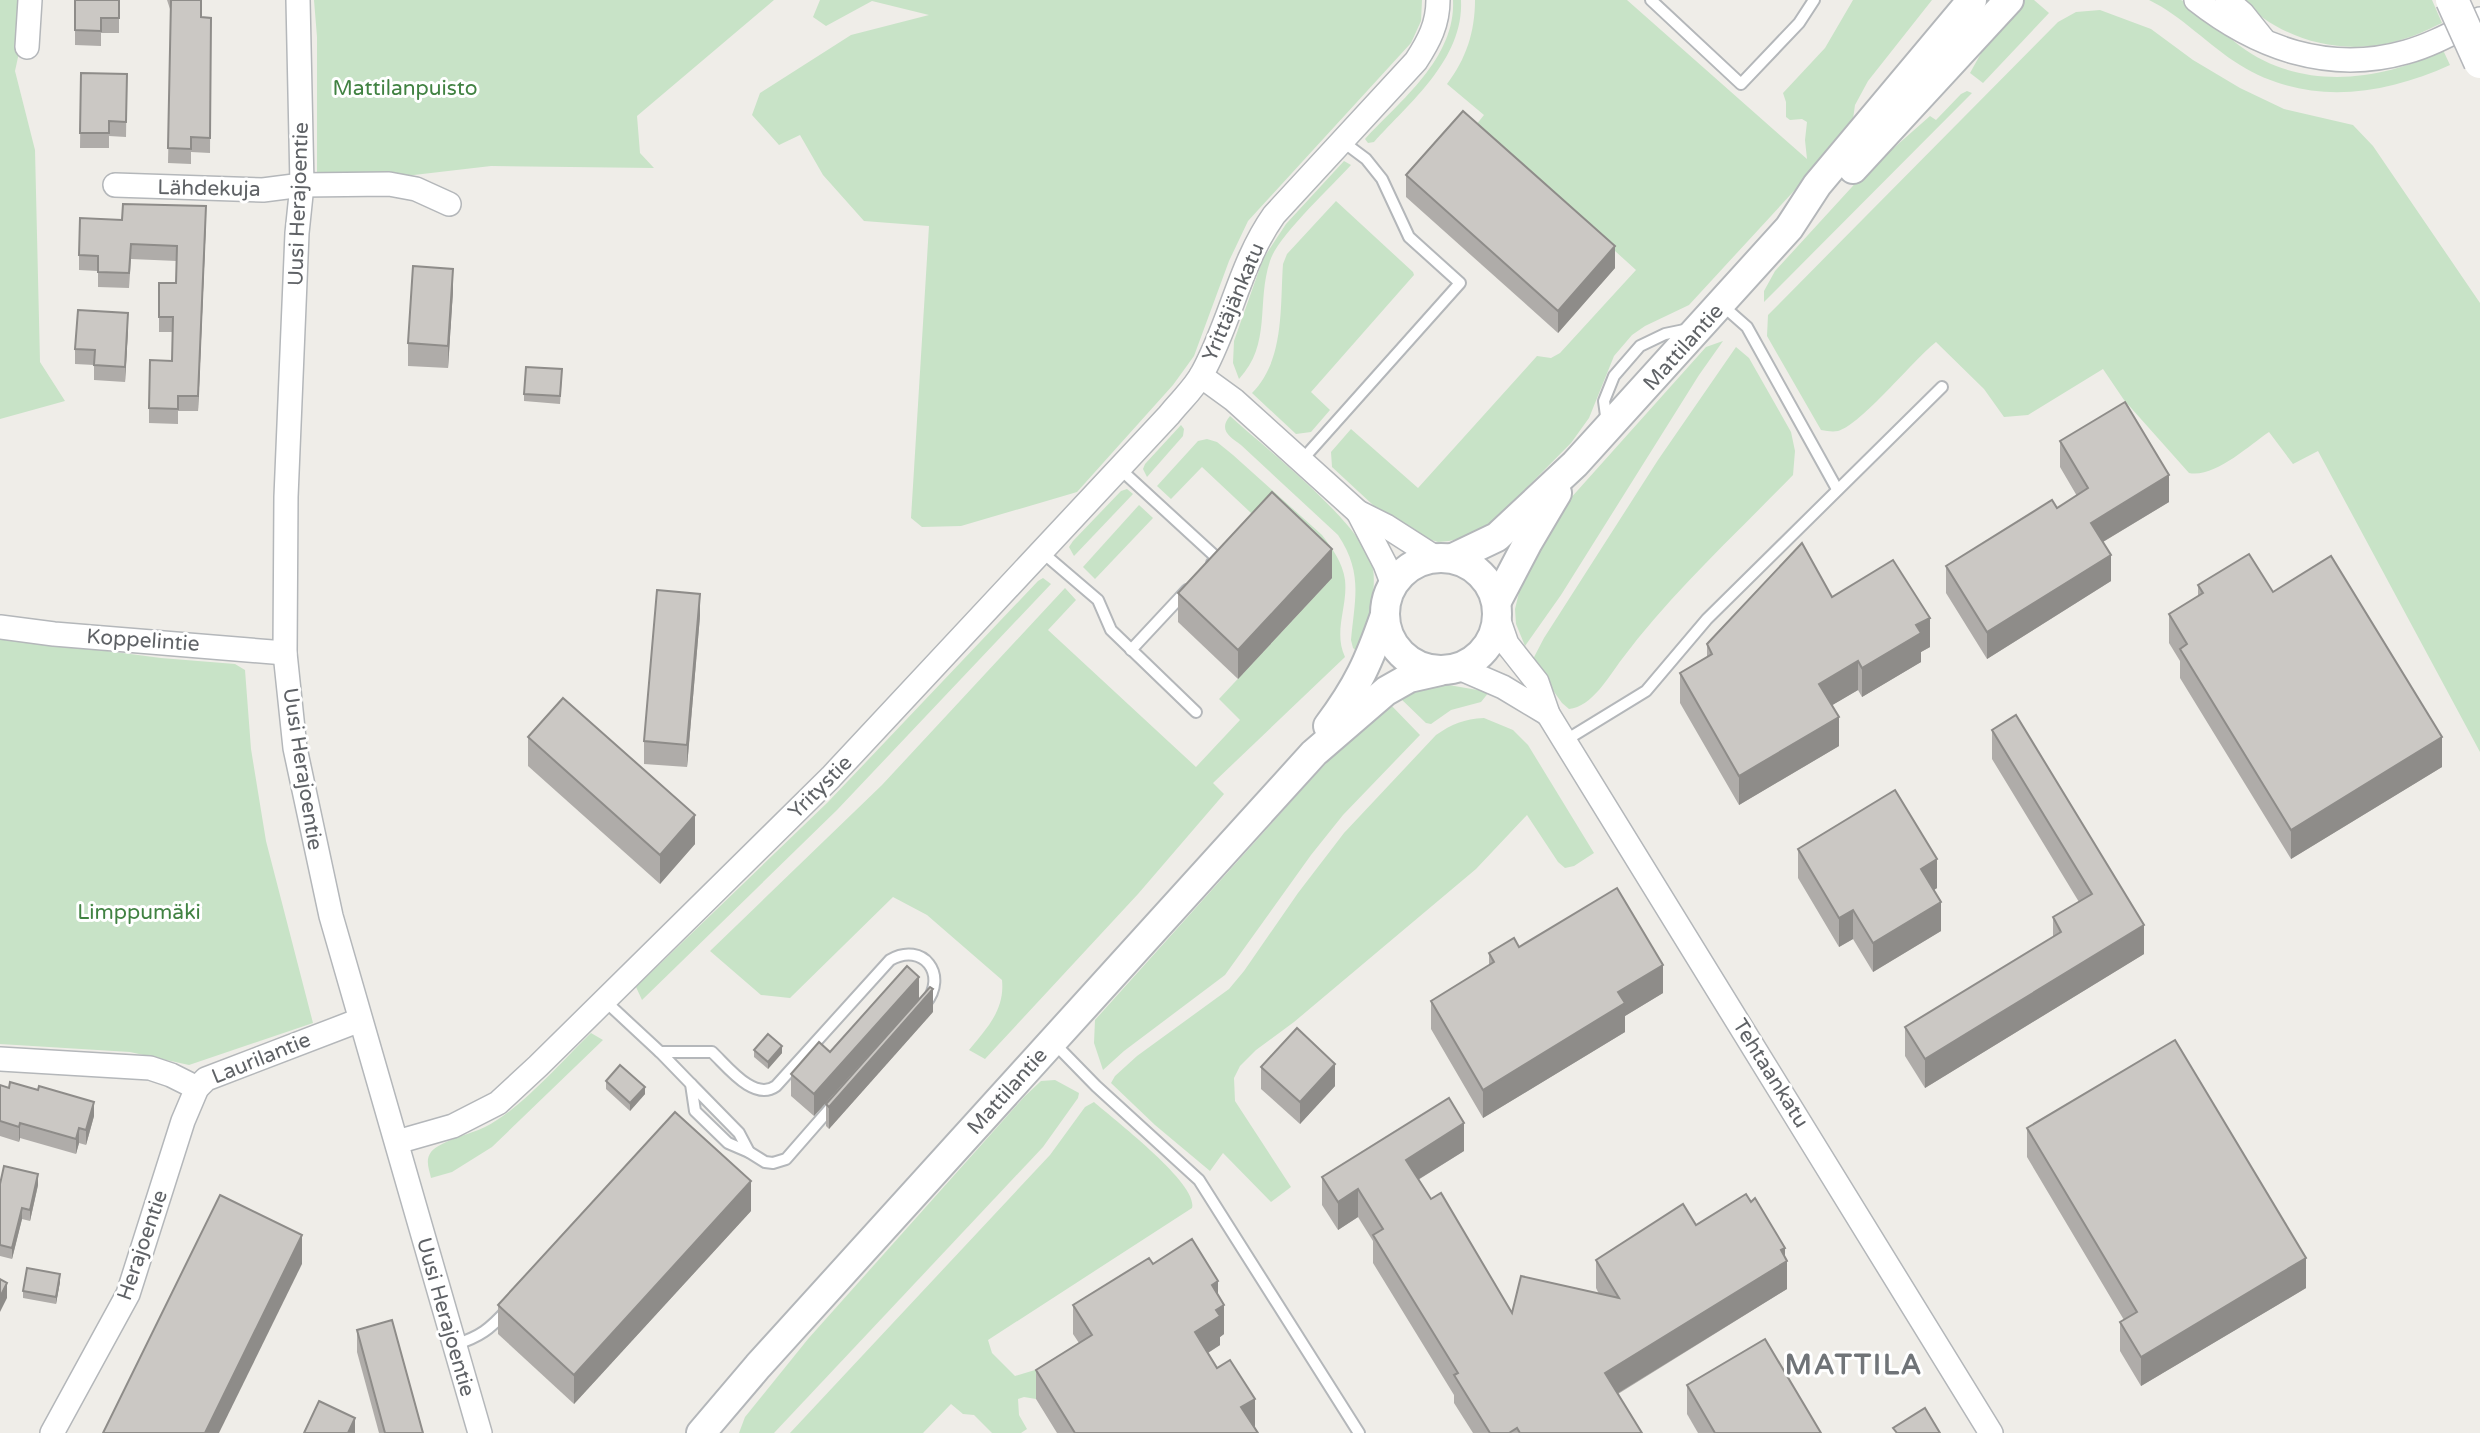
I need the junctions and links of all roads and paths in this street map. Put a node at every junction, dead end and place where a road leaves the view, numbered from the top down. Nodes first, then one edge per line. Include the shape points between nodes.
1 (30, 0) edge
2 (298, 0) edge
3 (1437, 0) edge
4 (1814, 0) edge
5 (1972, 0) edge
6 (2009, 0) edge
7 (2196, 0) edge
8 (2227, 0) edge
9 (2452, 0) edge
10 (1656, 2) edge
11 (2480, 19) edge
12 (2263, 39) junction
13 (27, 47) dead end
14 (2480, 62) edge
15 (1342, 141) junction
16 (115, 186) dead end
17 (302, 186) junction
18 (449, 204) dead end
19 (1789, 228) junction
20 (1722, 305) junction
21 (1201, 376) junction
22 (1942, 387) dead end
23 (1302, 460) junction
24 (1575, 464) junction
25 (1120, 469) junction
26 (1837, 489) junction
27 (1358, 512) junction
28 (1042, 553) junction
29 (1445, 558) junction
30 (1200, 576) edge
31 (1393, 584) junction
32 (1191, 585) edge
33 (1497, 609) junction
34 (1385, 615) junction
35 (0, 627) edge
36 (1131, 650) junction
37 (285, 653) junction
38 (1450, 669) junction
39 (1196, 712) dead end
40 (1549, 714) junction
41 (1566, 740) junction
42 (1314, 753) junction
43 (604, 1000) junction
44 (918, 1011) edge
45 (360, 1020) junction
46 (1052, 1041) junction
47 (660, 1052) junction
48 (0, 1059) edge
49 (691, 1084) junction
50 (197, 1088) junction
51 (843, 1093) edge
52 (397, 1142) junction
53 (749, 1152) junction
54 (515, 1301) edge
55 (454, 1345) junction
56 (701, 1432) edge
57 (52, 1433) edge
58 (480, 1433) edge
59 (1359, 1433) edge
60 (1991, 1433) edge

1 - 13 street
2 - 17 street, Uusi Herajoentie
3 - 15 street, Yrittäjänkatu via 1435,27 1416,61
4 - 10 lane via 1799,23 1741,84
5 - 19 street, Mattilantie via 1817,185
6 - 19 street, Mattilantie via 1832,192
7 - 12 street via 2233,28
8 - 12 street
9 - 14 main road, bridge
11 - 12 street via 2406,52 2359,60 2317,59
15 - 21 street, Yrittäjänkatu via 1259,237
15 - 23 lane via 1382,179 1409,237 1460,284
16 - 17 street, Lähdekuja via 263,190
17 - 18 street, Lähdekuja via 389,184 416,189
17 - 37 street, Uusi Herajoentie via 287,484
19 - 20 street, Mattilantie
20 - 24 street, Mattilantie
20 - 26 lane via 1747,327
21 - 23 street, Yrittäjänkatu
21 - 25 street, Yritystie
22 - 26 lane
23 - 27 street, Yrittäjänkatu
24 - 29 street, Mattilantie via 1497,537
24 - 33 street, Mattilantie via 1528,542
25 - 28 street, Yritystie
25 - 30 lane via 1217,558
26 - 41 lane via 1707,619 1646,691
27 - 29 street, Yrittäjänkatu
27 - 31 street, Yrittäjänkatu
28 - 36 lane via 1098,600 1111,630
28 - 43 street, Yritystie via 831,777
29 - 31 street via 1419,562
29 - 33 street via 1481,573 1491,586
31 - 34 street
32 - 36 lane
33 - 38 street via 1494,634 1486,649 1474,661
33 - 40 street, Tehtaankatu via 1507,644 1536,682
34 - 38 street via 1387,631 1405,657 1421,667
34 - 42 street, Mattilantie via 1365,670
35 - 37 street, Koppelintie
36 - 39 lane
37 - 45 street, Uusi Herajoentie via 307,810
38 - 40 street, Tehtaankatu via 1503,687
38 - 42 street, Mattilantie via 1409,678 1386,691
40 - 41 street, Tehtaankatu
41 - 60 street, Tehtaankatu
42 - 46 street, Mattilantie
43 - 47 lane
43 - 52 street, Yritystie via 498,1103 453,1126
44 - 47 lane via 935,986 933,970 922,958 898,956 775,1086 764,1092 753,1089 712,1052
45 - 50 street, Laurilantie via 206,1079
45 - 52 street, Uusi Herajoentie
46 - 56 street, Mattilantie
46 - 59 lane via 1199,1180
47 - 49 lane
48 - 50 street, Laurilantie via 150,1068
49 - 53 lane via 739,1133
49 - 53 lane via 695,1111 729,1143
50 - 57 street, Herajoentie via 128,1294
51 - 53 lane via 786,1158 765,1162
52 - 55 street, Uusi Herajoentie
54 - 55 lane via 486,1332
55 - 58 street, Uusi Herajoentie

